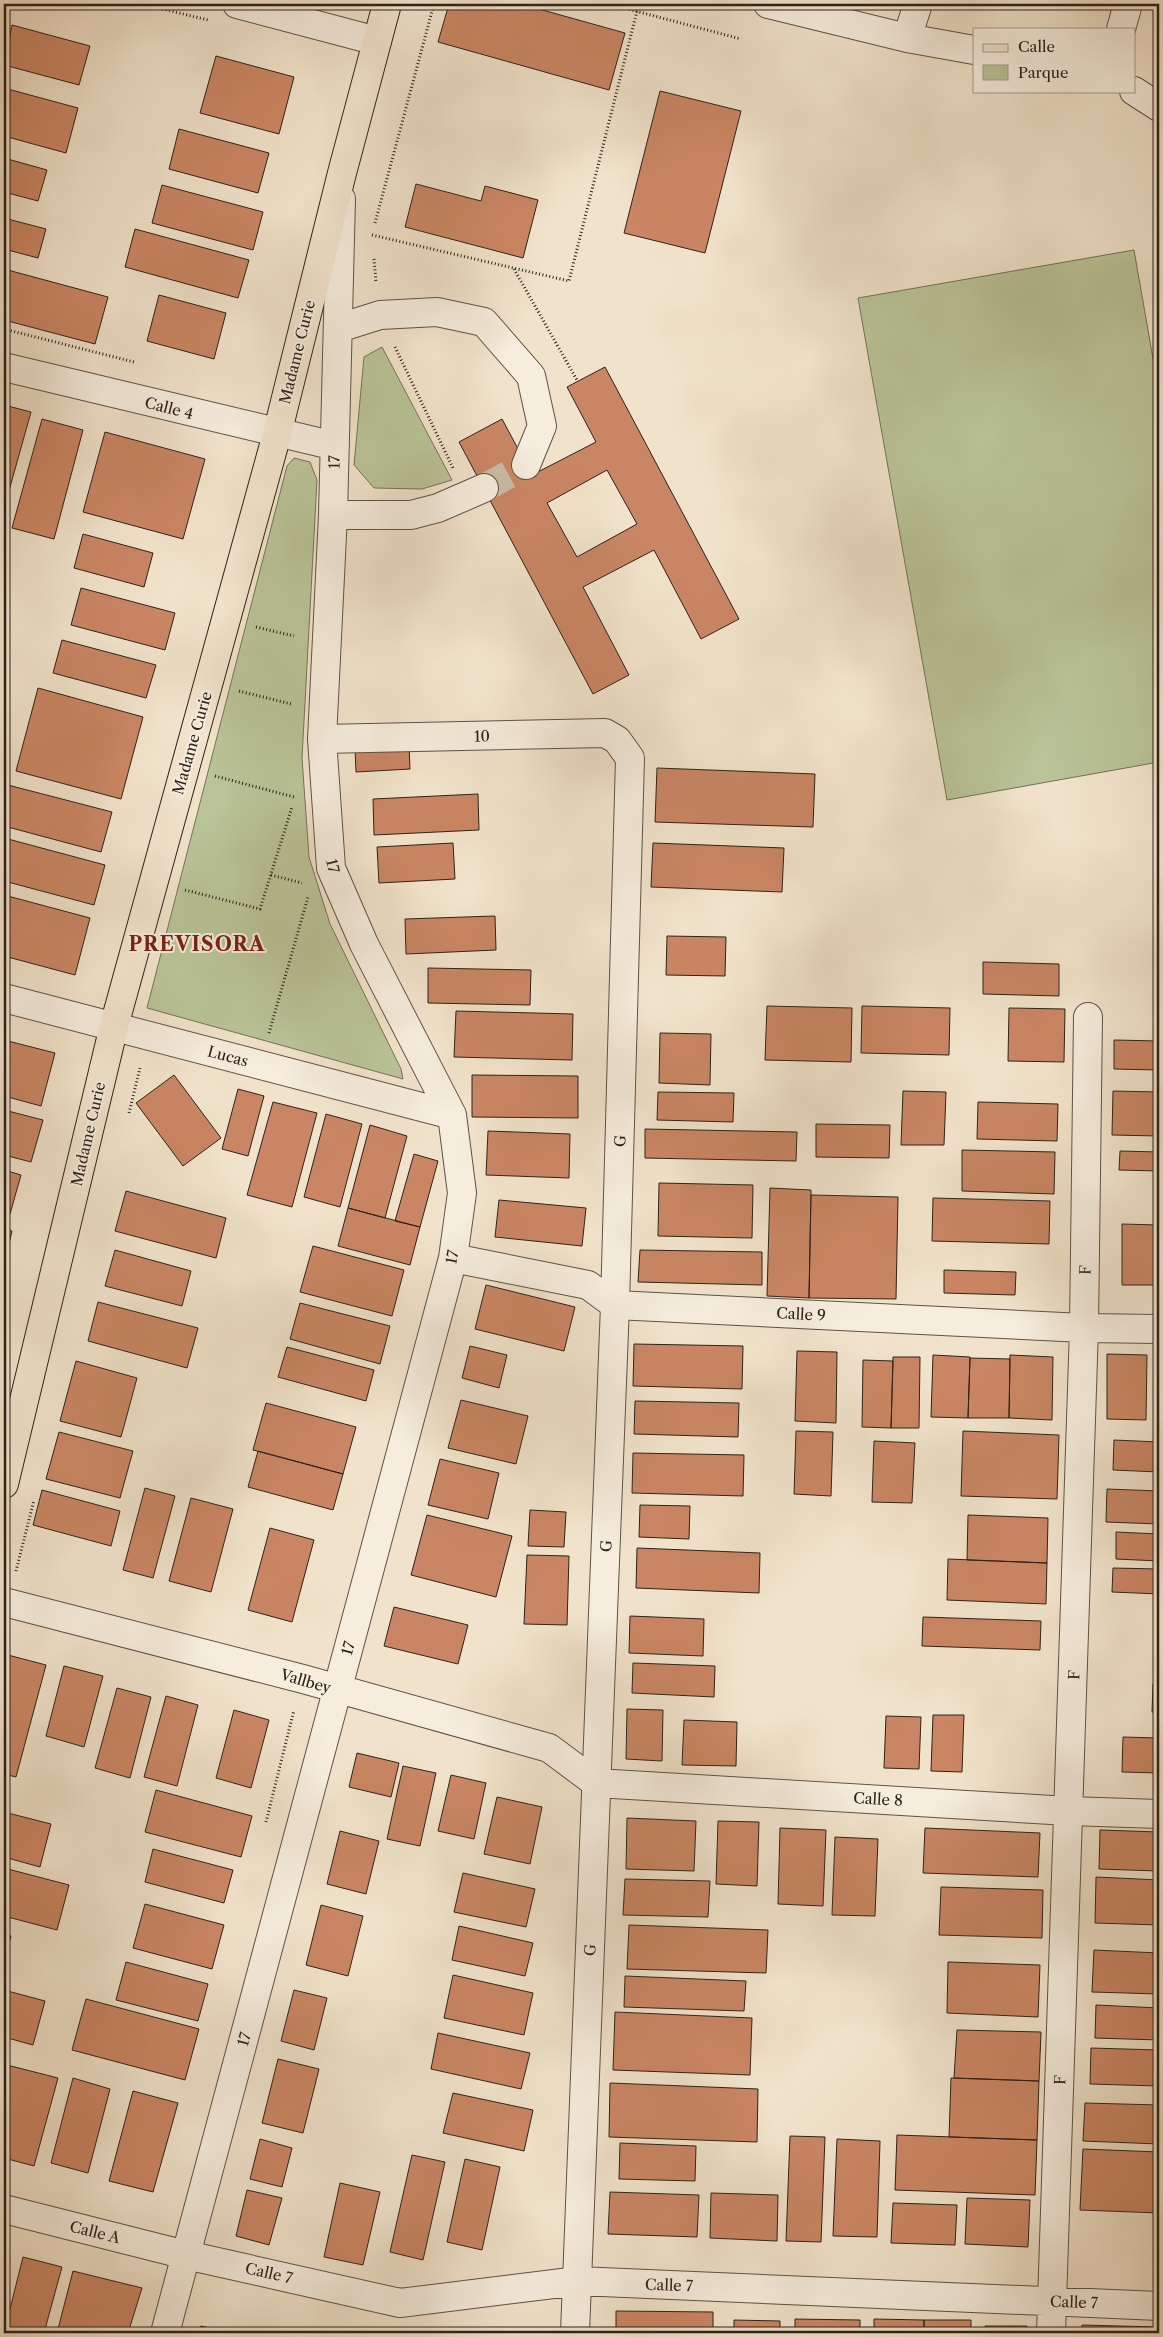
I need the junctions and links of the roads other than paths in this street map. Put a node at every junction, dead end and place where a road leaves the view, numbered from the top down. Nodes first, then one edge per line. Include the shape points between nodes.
1 (237, 4) edge
2 (387, 4) edge
3 (768, 4) edge
4 (918, 4) edge
5 (1128, 4) edge
6 (1121, 28) edge
7 (907, 38) junction
8 (376, 40) junction
9 (973, 50) edge
10 (1136, 92) edge
11 (1159, 107) edge
12 (342, 173) junction
13 (339, 328) junction
14 (4, 367) edge
15 (277, 434) junction
16 (335, 446) junction
17 (526, 465) tunnel mouth
18 (475, 492) tunnel mouth
19 (333, 515) junction
20 (322, 739) junction
21 (630, 758) joint
22 (4, 998) edge
23 (1088, 1017) dead end
24 (114, 1026) junction
25 (452, 1115) junction
26 (453, 1258) junction
27 (615, 1305) junction
28 (1084, 1328) junction
29 (1159, 1329) edge
30 (4, 1484) edge
31 (4, 1602) edge
32 (338, 1690) junction
33 (596, 1783) junction
34 (1069, 1811) junction
35 (1159, 1814) edge
36 (4, 2209) edge
37 (186, 2255) junction
38 (578, 2281) junction
39 (1052, 2302) junction
40 (1159, 2306) edge
41 (165, 2333) edge
42 (575, 2333) edge
43 (1051, 2333) edge

1 - 8 street
2 - 8 main road, Madame Curie
3 - 7 street
4 - 7 street
5 - 6 street
7 - 9 street
8 - 12 main road, Madame Curie
10 - 11 street
12 - 13 street, 17
12 - 15 main road, Madame Curie
13 - 16 street, 17
13 - 17 street via 380,315 437,312 484,322 531,376 542,426
14 - 15 street, Calle 4
15 - 16 street, Calle 4
15 - 24 main road, Madame Curie
16 - 19 street, 17
18 - 19 street via 438,508 411,515
19 - 20 street, 17
20 - 21 street, 10 via 605,733 617,740
20 - 25 street, 17 via 331,868 364,944
21 - 27 street, G
22 - 24 street, Lucas
23 - 28 street, F
24 - 25 street, Lucas
24 - 30 main road, Madame Curie
25 - 26 street, 17 via 462,1192
26 - 27 street via 588,1285
26 - 32 street, 17
27 - 28 street, Calle 9
27 - 33 street, G
28 - 29 street, Calle 9
28 - 34 street, F
31 - 32 street, Vallbey
32 - 33 street, Vallbey via 550,1748
32 - 37 street, 17
33 - 34 street, Calle 8
33 - 38 street, G
34 - 35 street, Calle 8
34 - 39 street, F
36 - 37 street, Calle A
37 - 38 street, Calle 7 via 400,2303
37 - 41 street, 17
38 - 39 street, Calle 7
38 - 42 street, G
39 - 40 street, Calle 7
39 - 43 street, F

